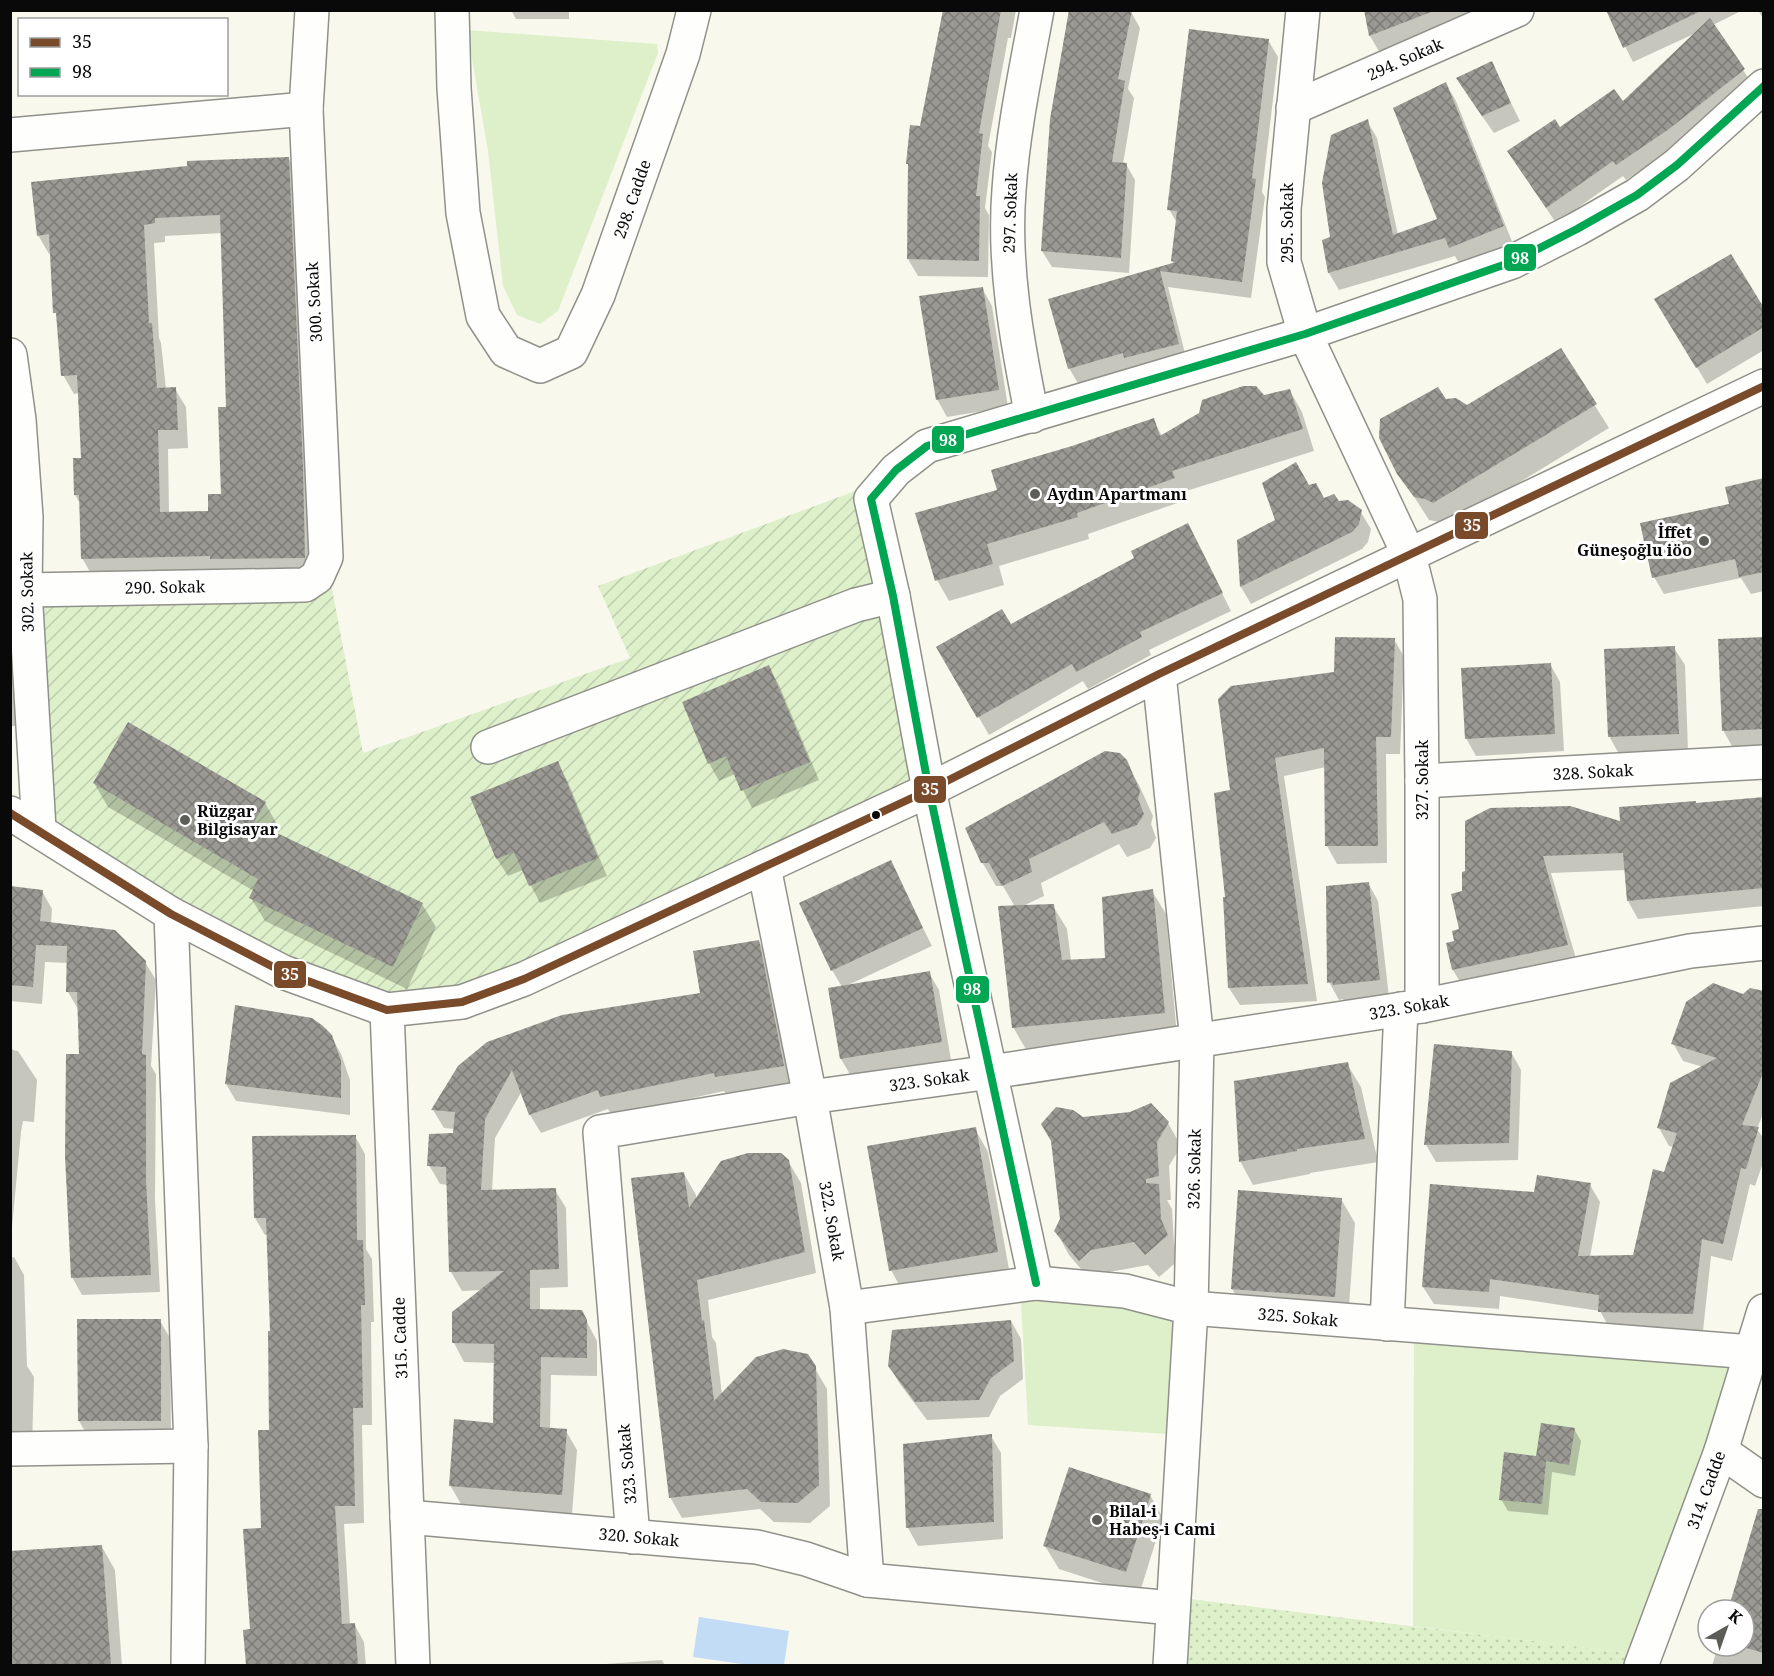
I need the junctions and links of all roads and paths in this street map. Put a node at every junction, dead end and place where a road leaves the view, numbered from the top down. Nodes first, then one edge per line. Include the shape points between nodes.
1 (312, 10) edge
2 (452, 10) edge
3 (694, 10) edge
4 (1037, 10) edge
5 (1303, 10) edge
6 (1517, 10) edge
7 (1764, 86) edge
8 (1293, 108) junction
9 (306, 109) junction
10 (10, 135) edge
11 (1305, 334) junction
12 (10, 355) edge
13 (1764, 386) edge
14 (1032, 416) junction
15 (1409, 555) junction
16 (305, 585) joint
17 (25, 590) junction
18 (893, 596) junction
19 (1159, 674) junction
20 (488, 747) dead end
21 (1764, 762) edge
22 (1422, 781) junction
23 (929, 790) junction
24 (10, 813) edge
25 (39, 829) junction
26 (764, 867) junction
27 (171, 914) junction
28 (1764, 943) edge
29 (1411, 1007) junction
30 (387, 1010) junction
31 (1197, 1041) junction
32 (991, 1072) junction
33 (810, 1097) junction
34 (1036, 1283) junction
35 (847, 1308) junction
36 (1191, 1308) junction
37 (1764, 1311) edge
38 (1387, 1324) junction
39 (1752, 1352) junction
40 (191, 1446) junction
41 (10, 1449) edge
42 (1721, 1451) junction
43 (1764, 1480) edge
44 (407, 1517) junction
45 (633, 1537) junction
46 (867, 1580) junction
47 (1173, 1608) junction
48 (188, 1665) edge
49 (413, 1665) edge
50 (1170, 1665) edge
51 (1641, 1665) edge

1 - 9 street, 300. Sokak
2 - 3 street, 298. Cadde via 463,213 483,316 506,351 540,366 571,352 598,295 683,54
4 - 14 street, 297. Sokak via 1009,192 1009,259 1018,349
5 - 8 street, 295. Sokak
6 - 8 street, 294. Sokak
7 - 11 street via 1677,165 1637,195 1577,229 1512,262
8 - 11 street, 295. Sokak via 1284,208 1284,262
9 - 10 street
9 - 16 street, 300. Sokak via 326,557 317,577
11 - 14 street
11 - 15 street, 295. Sokak
12 - 17 street, 302. Sokak via 26,517
13 - 15 street
14 - 18 street via 927,446 896,470 871,498
15 - 19 street
15 - 22 street, 327. Sokak via 1420,600
16 - 17 street, 290. Sokak
17 - 25 street, 302. Sokak
18 - 20 street via 856,605
18 - 23 street
19 - 23 street
19 - 31 street, 326. Sokak
21 - 22 street, 328. Sokak
22 - 29 street, 327. Sokak
23 - 26 street
23 - 32 street
24 - 25 street
25 - 27 street
26 - 30 street via 524,979 462,1002
26 - 33 street, 322. Sokak
27 - 30 street via 283,972
27 - 40 street
28 - 29 street, 323. Sokak via 1690,951
29 - 31 street, 323. Sokak
29 - 38 street, 327. Sokak
30 - 44 street, 315. Cadde
31 - 32 street, 323. Sokak
31 - 36 street, 326. Sokak
32 - 33 street, 323. Sokak
32 - 34 street
33 - 35 street, 322. Sokak
33 - 45 street, 323. Sokak via 600,1132
34 - 35 street, 325. Sokak
34 - 36 street, 325. Sokak via 1125,1291
35 - 46 street, 322. Sokak
36 - 38 street, 325. Sokak
36 - 47 street, 326. Sokak
37 - 39 street, 314. Cadde
38 - 39 street, 325. Sokak
39 - 42 street, 314. Cadde
40 - 41 street
40 - 48 street
42 - 43 street
42 - 51 street, 314. Cadde
44 - 45 street, 320. Sokak
44 - 49 street, 315. Cadde
45 - 46 street, 320. Sokak via 757,1547
46 - 47 street, 320. Sokak
47 - 50 street, 326. Sokak

